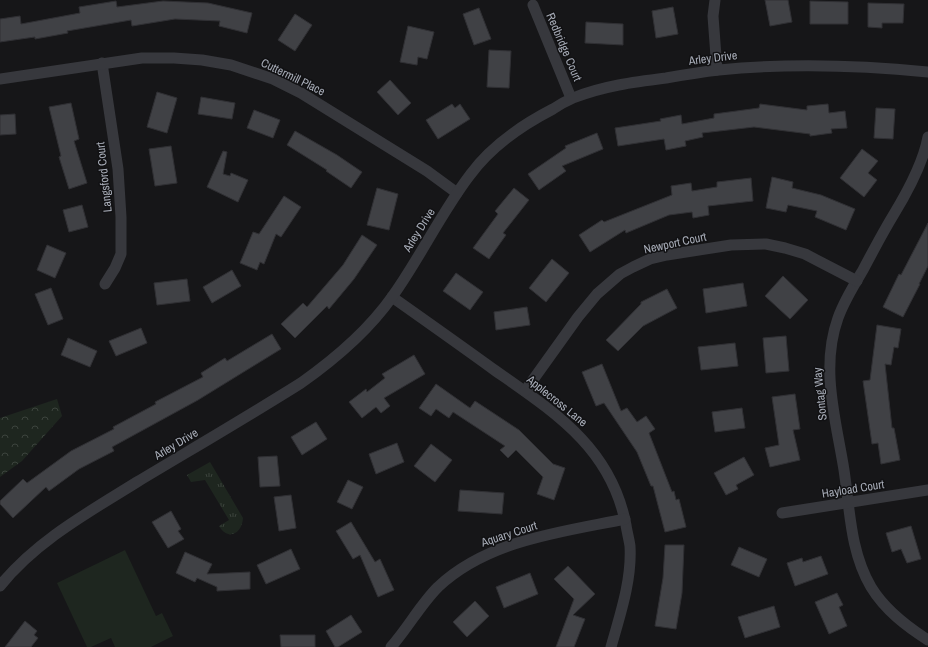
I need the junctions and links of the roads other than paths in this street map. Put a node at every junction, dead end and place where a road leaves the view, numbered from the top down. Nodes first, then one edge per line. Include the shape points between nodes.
1 (715, 0) edge
2 (533, 5) dead end
3 (102, 63) junction
4 (717, 70) junction
5 (928, 72) edge
6 (0, 80) edge
7 (571, 98) junction
8 (928, 137) edge
9 (457, 193) junction
10 (857, 281) junction
11 (105, 284) dead end
12 (392, 297) junction
13 (525, 391) junction
14 (928, 490) edge
15 (848, 503) junction
16 (782, 513) dead end
17 (625, 519) junction
18 (0, 586) edge
19 (928, 640) edge
20 (391, 647) edge
21 (611, 647) edge

1 - 4 street via 713,16
2 - 7 street, Redbridge Court
3 - 6 street, Cuttermill Place
3 - 9 street, Cuttermill Place via 142,58 202,60 231,65 273,79 301,93 427,171
3 - 11 street, Langsford Court via 118,169 121,217 121,254
4 - 5 street, Arley Drive via 831,65
4 - 7 street, Arley Drive via 624,84
7 - 9 street, Arley Drive via 510,135 478,164
8 - 10 street, Sontag Way via 923,156 906,194
9 - 12 street, Arley Drive
10 - 13 street, Newport Court via 805,254 766,244 731,245 650,259 620,274 597,294
10 - 15 street, Sontag Way via 839,317 829,363 832,402
12 - 13 street, Applecross Lane
12 - 18 street, Arley Drive via 374,320 324,367 73,522 33,552
13 - 17 street, Applecross Lane via 573,428 594,452 614,484
14 - 15 street, Hayload Court
15 - 16 street, Hayload Court
15 - 19 street, Sontag Way via 855,548 871,587 893,614
17 - 20 street, Aquary Court via 508,546 465,566 438,587
17 - 21 street, Applecross Lane via 630,546 628,578

